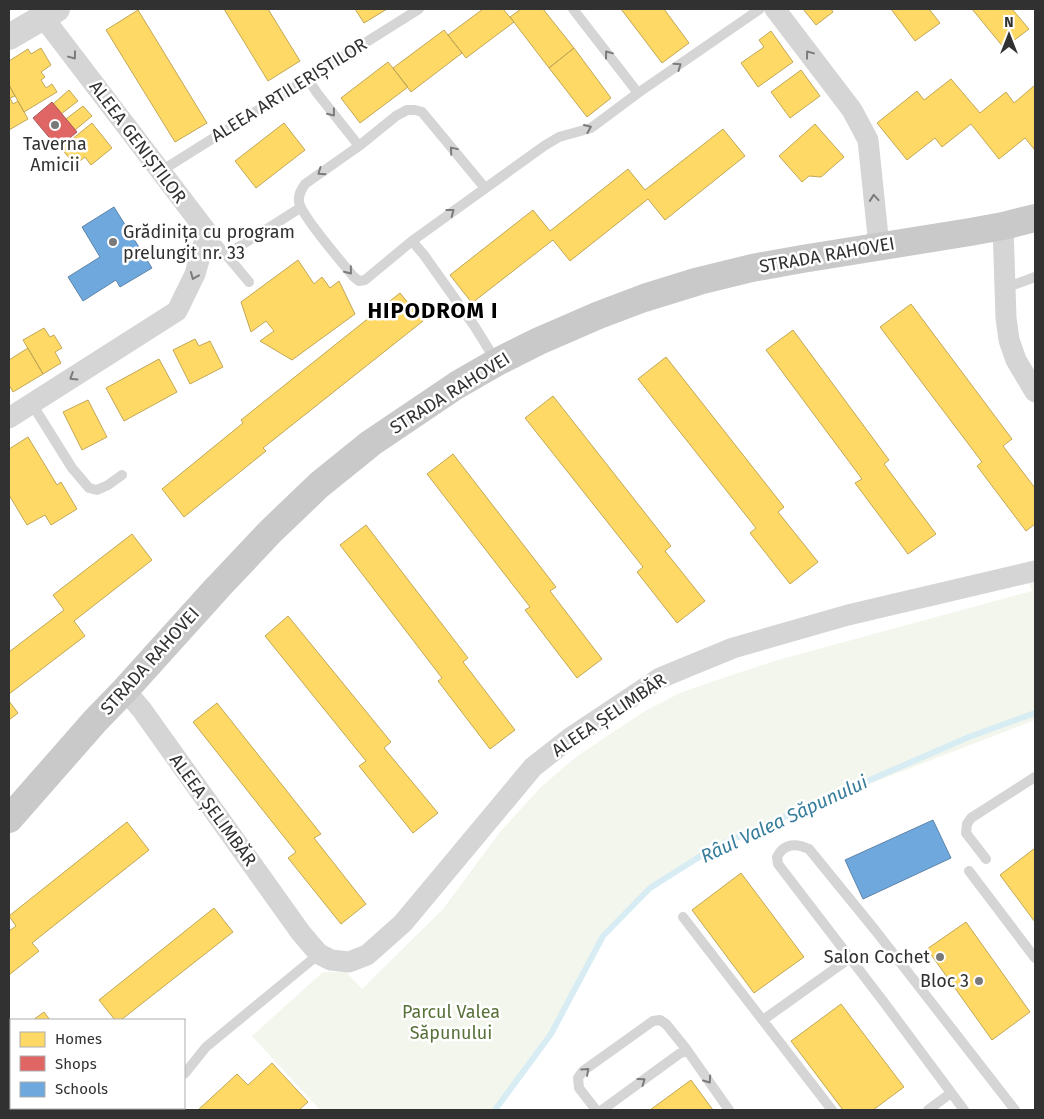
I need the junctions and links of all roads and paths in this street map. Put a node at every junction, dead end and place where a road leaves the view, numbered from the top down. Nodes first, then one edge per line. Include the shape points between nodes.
1 (419, 9) edge
2 (573, 9) edge
3 (760, 9) edge
4 (776, 9) edge
5 (50, 13) edge
6 (9, 37) edge
7 (308, 78) junction
8 (638, 93) junction
9 (359, 146) junction
10 (160, 171) junction
11 (485, 188) junction
12 (300, 208) junction
13 (1035, 218) edge
14 (1003, 226) junction
15 (207, 232) junction
16 (412, 242) junction
17 (879, 246) junction
18 (226, 256) junction
19 (1035, 277) edge
20 (249, 282) dead end
21 (1005, 288) junction
22 (497, 362) junction
23 (1035, 392) edge
24 (32, 404) junction
25 (9, 418) edge
26 (122, 475) dead end
27 (1035, 571) edge
28 (125, 690) junction
29 (1035, 776) edge
30 (9, 819) edge
31 (986, 859) dead end
32 (969, 871) dead end
33 (683, 918) dead end
34 (319, 954) junction
35 (850, 958) junction
36 (1035, 958) edge
37 (764, 1020) junction
38 (687, 1050) junction
39 (185, 1073) edge
40 (951, 1093) junction
41 (596, 1110) edge
42 (602, 1110) edge
43 (729, 1110) edge
44 (832, 1110) edge
45 (928, 1110) edge
46 (964, 1110) edge
47 (1015, 1110) edge

1 - 7 lane, ALEEA ARTILERIȘTILOR
8 -> 2 lane
8 -> 3 lane
17 -> 4 street via 868,140 852,110
5 - 6 street
5 -> 10 street, ALEEA GENIȘTILOR
7 -> 9 lane
7 - 10 lane, ALEEA ARTILERIȘTILOR
11 -> 8 lane via 559,137 591,128
11 -> 9 lane via 422,112 407,110
9 -> 12 lane via 305,184 300,192
10 - 15 street, ALEEA GENIȘTILOR
16 -> 11 lane
12 -> 16 lane via 359,281 365,280
12 - 18 lane
13 - 14 main road, STRADA RAHOVEI
14 - 17 main road, STRADA RAHOVEI
14 - 21 street
15 - 18 lane
15 -> 24 street via 196,274 177,311
16 - 22 lane via 470,319
17 - 22 main road, STRADA RAHOVEI via 752,268 699,281 598,315
18 - 20 lane
19 - 21 lane
21 - 23 street via 1009,340 1016,360
22 - 28 main road, STRADA RAHOVEI via 371,443 319,484 218,587
24 - 25 street
24 - 26 lane via 72,468 89,488 97,490
27 - 34 street, ALEEA ȘELIMBĂR via 848,615 752,642 660,678 570,738 533,767 404,923 367,955 349,962 331,960
28 - 30 main road, STRADA RAHOVEI
28 - 34 street, ALEEA ȘELIMBĂR
29 - 31 lane via 971,818 967,824 966,833
32 - 36 lane
33 - 37 lane
34 - 39 lane via 206,1047
35 - 37 lane
35 - 40 lane
35 - 47 lane via 778,864 780,851 792,846 810,849
37 - 44 lane
41 -> 38 lane via 579,1088 578,1078 583,1071 653,1021 660,1020 666,1024
42 -> 38 lane
38 -> 43 lane
40 - 45 lane
40 - 46 lane

